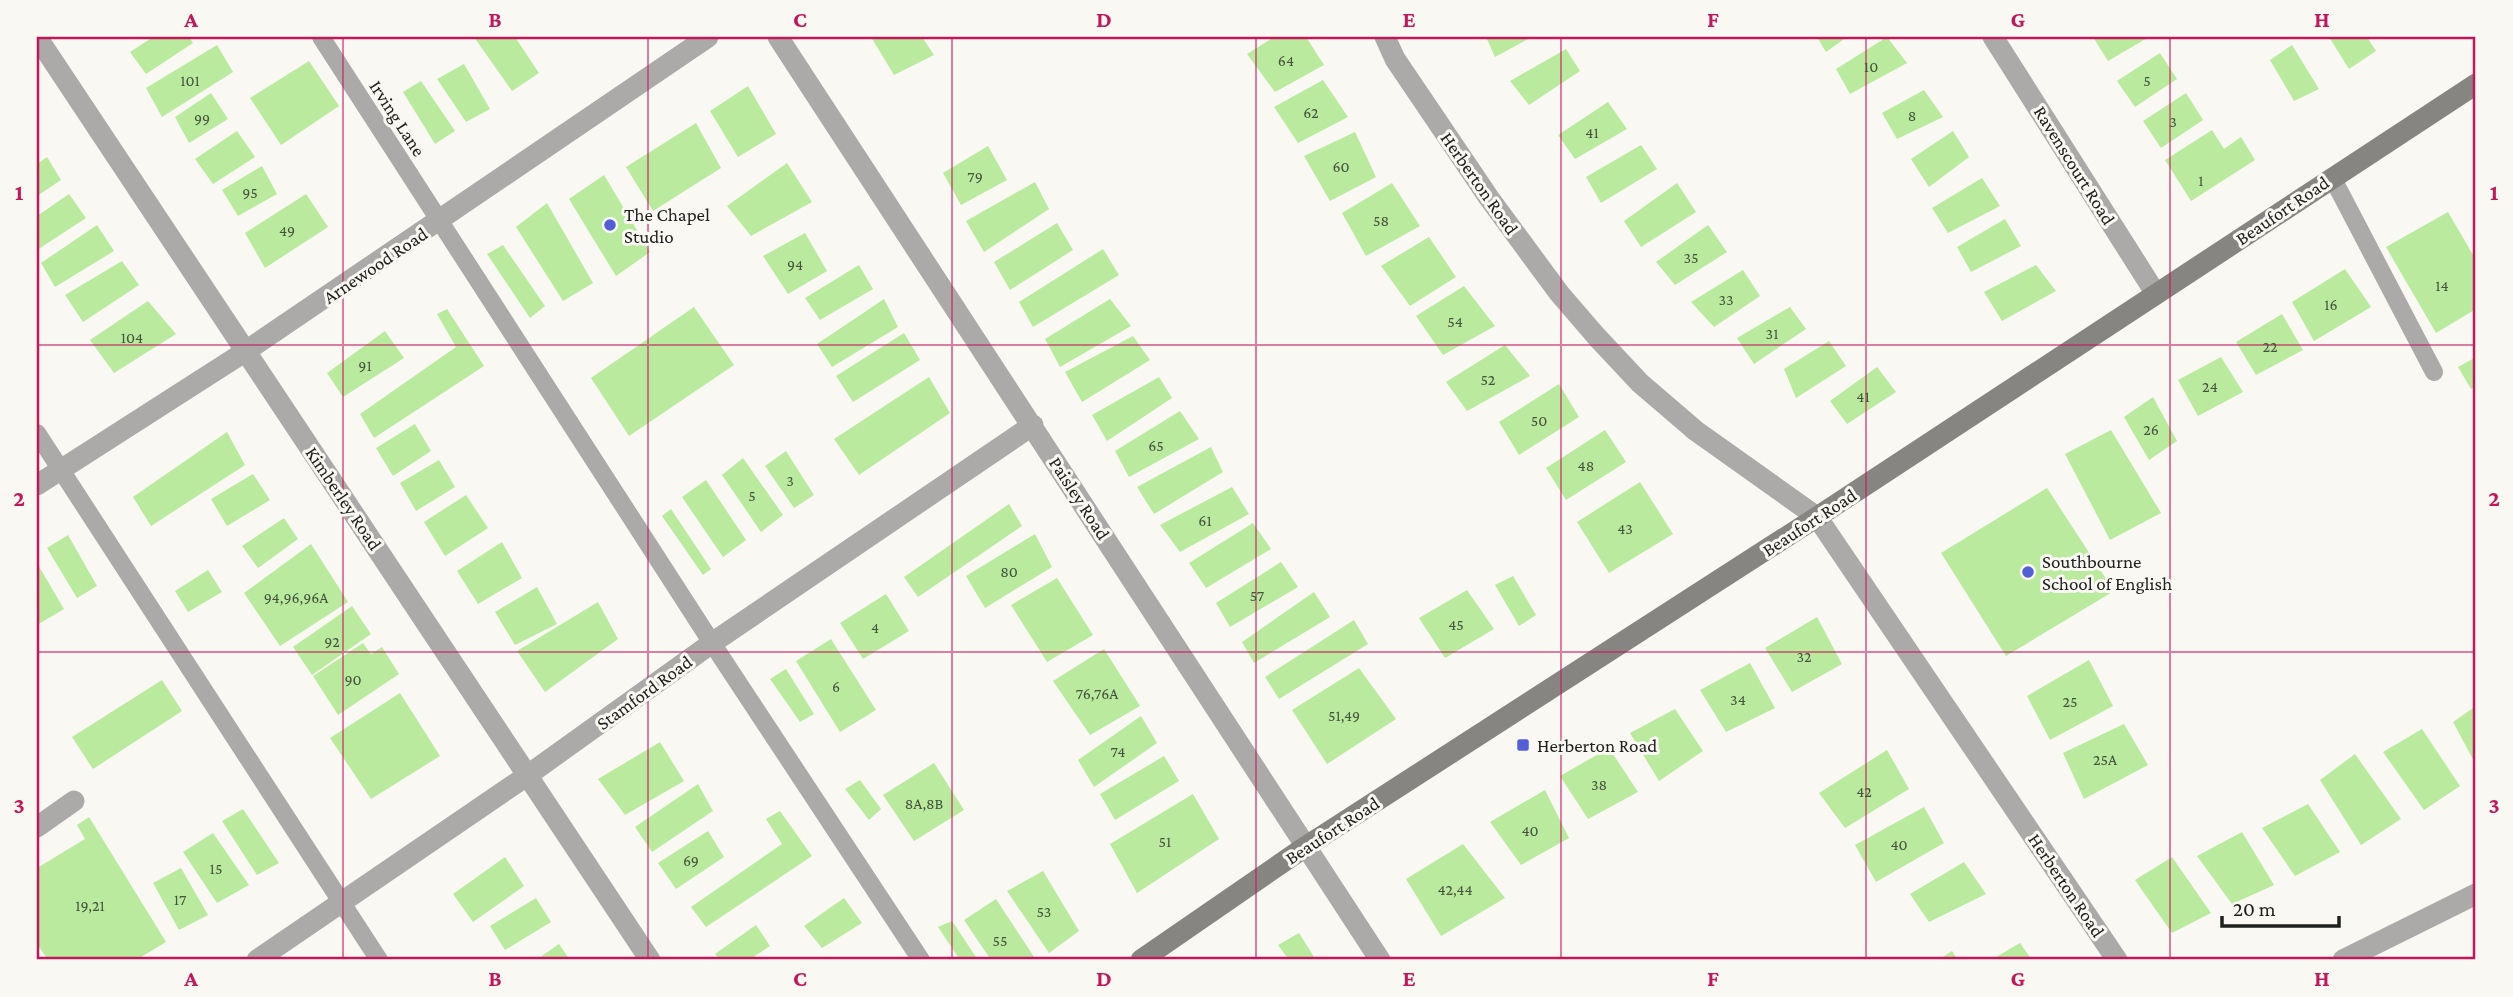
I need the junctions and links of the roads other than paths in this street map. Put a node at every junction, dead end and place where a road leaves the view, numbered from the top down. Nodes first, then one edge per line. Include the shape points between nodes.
1 (37, 37) edge
2 (321, 37) edge
3 (708, 37) edge
4 (779, 37) edge
5 (1385, 37) edge
6 (1993, 37) edge
7 (2476, 84) edge
8 (2332, 177) junction
9 (440, 222) junction
10 (2156, 294) junction
11 (246, 351) junction
12 (2434, 372) dead end
13 (1033, 425) junction
14 (37, 432) edge
15 (61, 468) junction
16 (37, 485) edge
17 (1817, 517) junction
18 (712, 643) junction
19 (528, 775) junction
20 (74, 801) dead end
21 (37, 827) edge
22 (1305, 847) junction
23 (2476, 894) edge
24 (340, 902) junction
25 (257, 960) edge
26 (379, 960) edge
27 (650, 960) edge
28 (922, 960) edge
29 (1141, 960) edge
30 (1380, 960) edge
31 (2117, 960) edge
32 (2343, 960) edge

1 - 11 street, Kimberley Road
2 - 9 lane, Irving Lane
3 - 9 street, Arnewood Road
4 - 13 street, Paisley Road
5 - 17 street, Herberton Road via 1395,60 1489,198 1596,337 1696,431
6 - 10 street, Ravenscourt Road
7 - 8 street, Beaufort Road
8 - 10 street, Beaufort Road
8 - 12 lane
9 - 11 street, Arnewood Road
9 - 18 lane, Irving Lane
10 - 17 street, Beaufort Road
11 - 15 street, Arnewood Road
11 - 19 street, Kimberley Road
13 - 18 street, Stamford Road
13 - 22 street, Paisley Road
14 - 15 lane
15 - 16 street, Arnewood Road
15 - 24 lane
17 - 22 street, Beaufort Road
17 - 31 street, Herberton Road
18 - 19 street, Stamford Road
18 - 28 lane, Irving Lane
19 - 24 street, Stamford Road
19 - 27 street, Kimberley Road
20 - 21 street
22 - 29 street, Beaufort Road
22 - 30 street, Paisley Road
23 - 32 street
24 - 25 street, Stamford Road
24 - 26 lane

